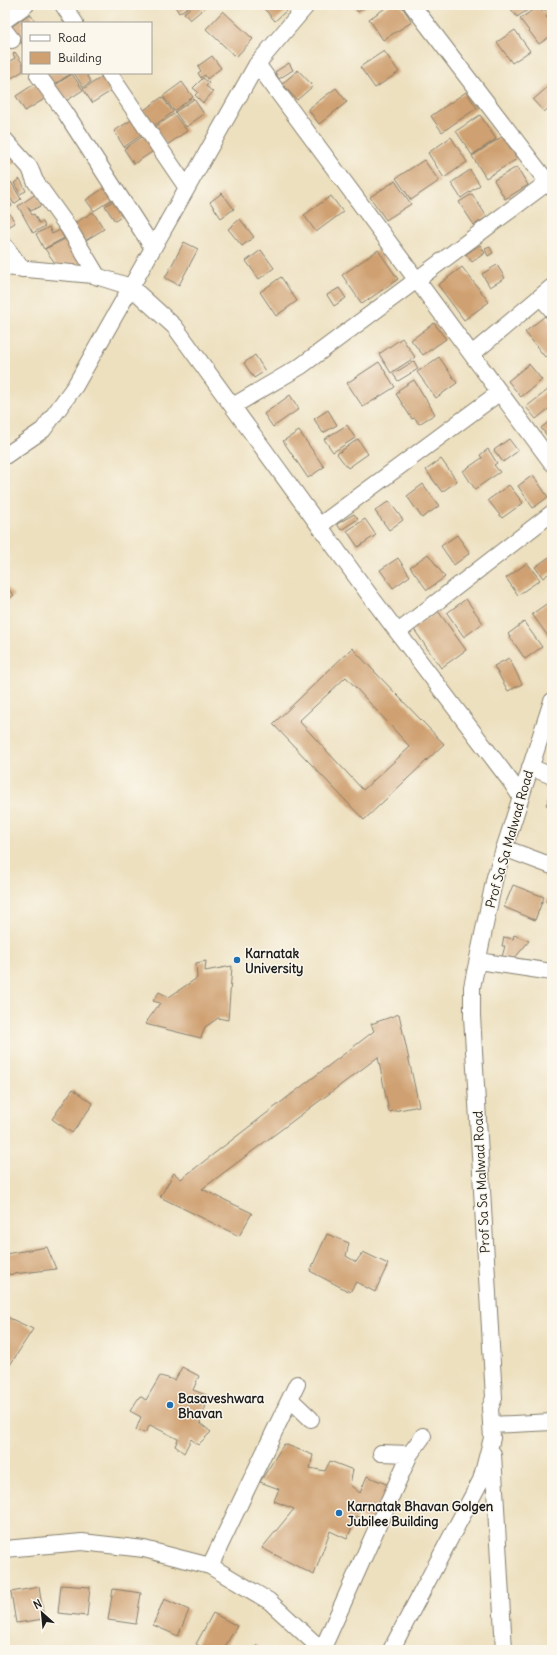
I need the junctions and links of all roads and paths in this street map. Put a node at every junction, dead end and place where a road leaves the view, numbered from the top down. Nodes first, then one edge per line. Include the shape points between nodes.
1 (26, 5) edge
2 (63, 5) edge
3 (412, 5) edge
4 (299, 8) edge
5 (5, 20) edge
6 (74, 22) edge
7 (257, 64) junction
8 (110, 74) edge
9 (38, 75) dead end
10 (5, 140) edge
11 (550, 185) edge
12 (187, 188) junction
13 (5, 246) edge
14 (153, 248) junction
15 (5, 267) edge
16 (22, 269) junction
17 (98, 277) junction
18 (417, 281) junction
19 (131, 287) junction
20 (546, 292) edge
21 (552, 310) edge
22 (472, 354) junction
23 (500, 392) junction
24 (233, 406) junction
25 (5, 456) edge
26 (552, 463) edge
27 (552, 513) edge
28 (319, 526) junction
29 (398, 632) junction
30 (552, 701) edge
31 (530, 767) junction
32 (552, 776) edge
33 (520, 797) junction
34 (504, 848) junction
35 (552, 866) edge
36 (478, 961) junction
37 (552, 972) edge
38 (297, 1384) dead end
39 (290, 1399) junction
40 (311, 1419) dead end
41 (552, 1422) edge
42 (491, 1431) junction
43 (424, 1436) dead end
44 (381, 1453) dead end
45 (410, 1454) junction
46 (5, 1549) edge
47 (210, 1566) junction
48 (322, 1650) edge
49 (391, 1650) edge
50 (504, 1650) edge

1 - 5 street
2 - 6 street
3 - 11 street
4 - 7 street
7 - 12 street
7 - 18 street
8 - 12 street
9 - 14 street via 65,112
10 - 17 street via 30,168 35,181 68,227
11 - 18 street
12 - 14 street
13 - 16 street
14 - 19 street
15 - 16 street
16 - 17 street
17 - 19 street
18 - 22 street
18 - 24 street via 301,366
19 - 24 street via 175,326
19 - 25 street via 75,386 43,430
20 - 21 street
20 - 22 street
22 - 23 street
23 - 26 street
23 - 28 street
24 - 28 street
27 - 29 street
28 - 29 street
29 - 33 street
30 - 31 street, Prof Sa Sa Malwad Road
31 - 32 street
31 - 33 street, Prof Sa Sa Malwad Road
33 - 34 street, Prof Sa Sa Malwad Road
34 - 35 street
34 - 36 street, Prof Sa Sa Malwad Road via 495,878
36 - 37 street
36 - 42 street, Prof Sa Sa Malwad Road via 472,987 472,1016 494,1398 490,1408
38 - 39 street
39 - 40 street
39 - 47 street
41 - 42 street
42 - 49 street, Prof Sa Sa Malwad Road via 481,1480
42 - 50 street
43 - 45 street
44 - 45 street
45 - 48 street
46 - 47 street via 82,1542 144,1549
47 - 48 street via 269,1601

